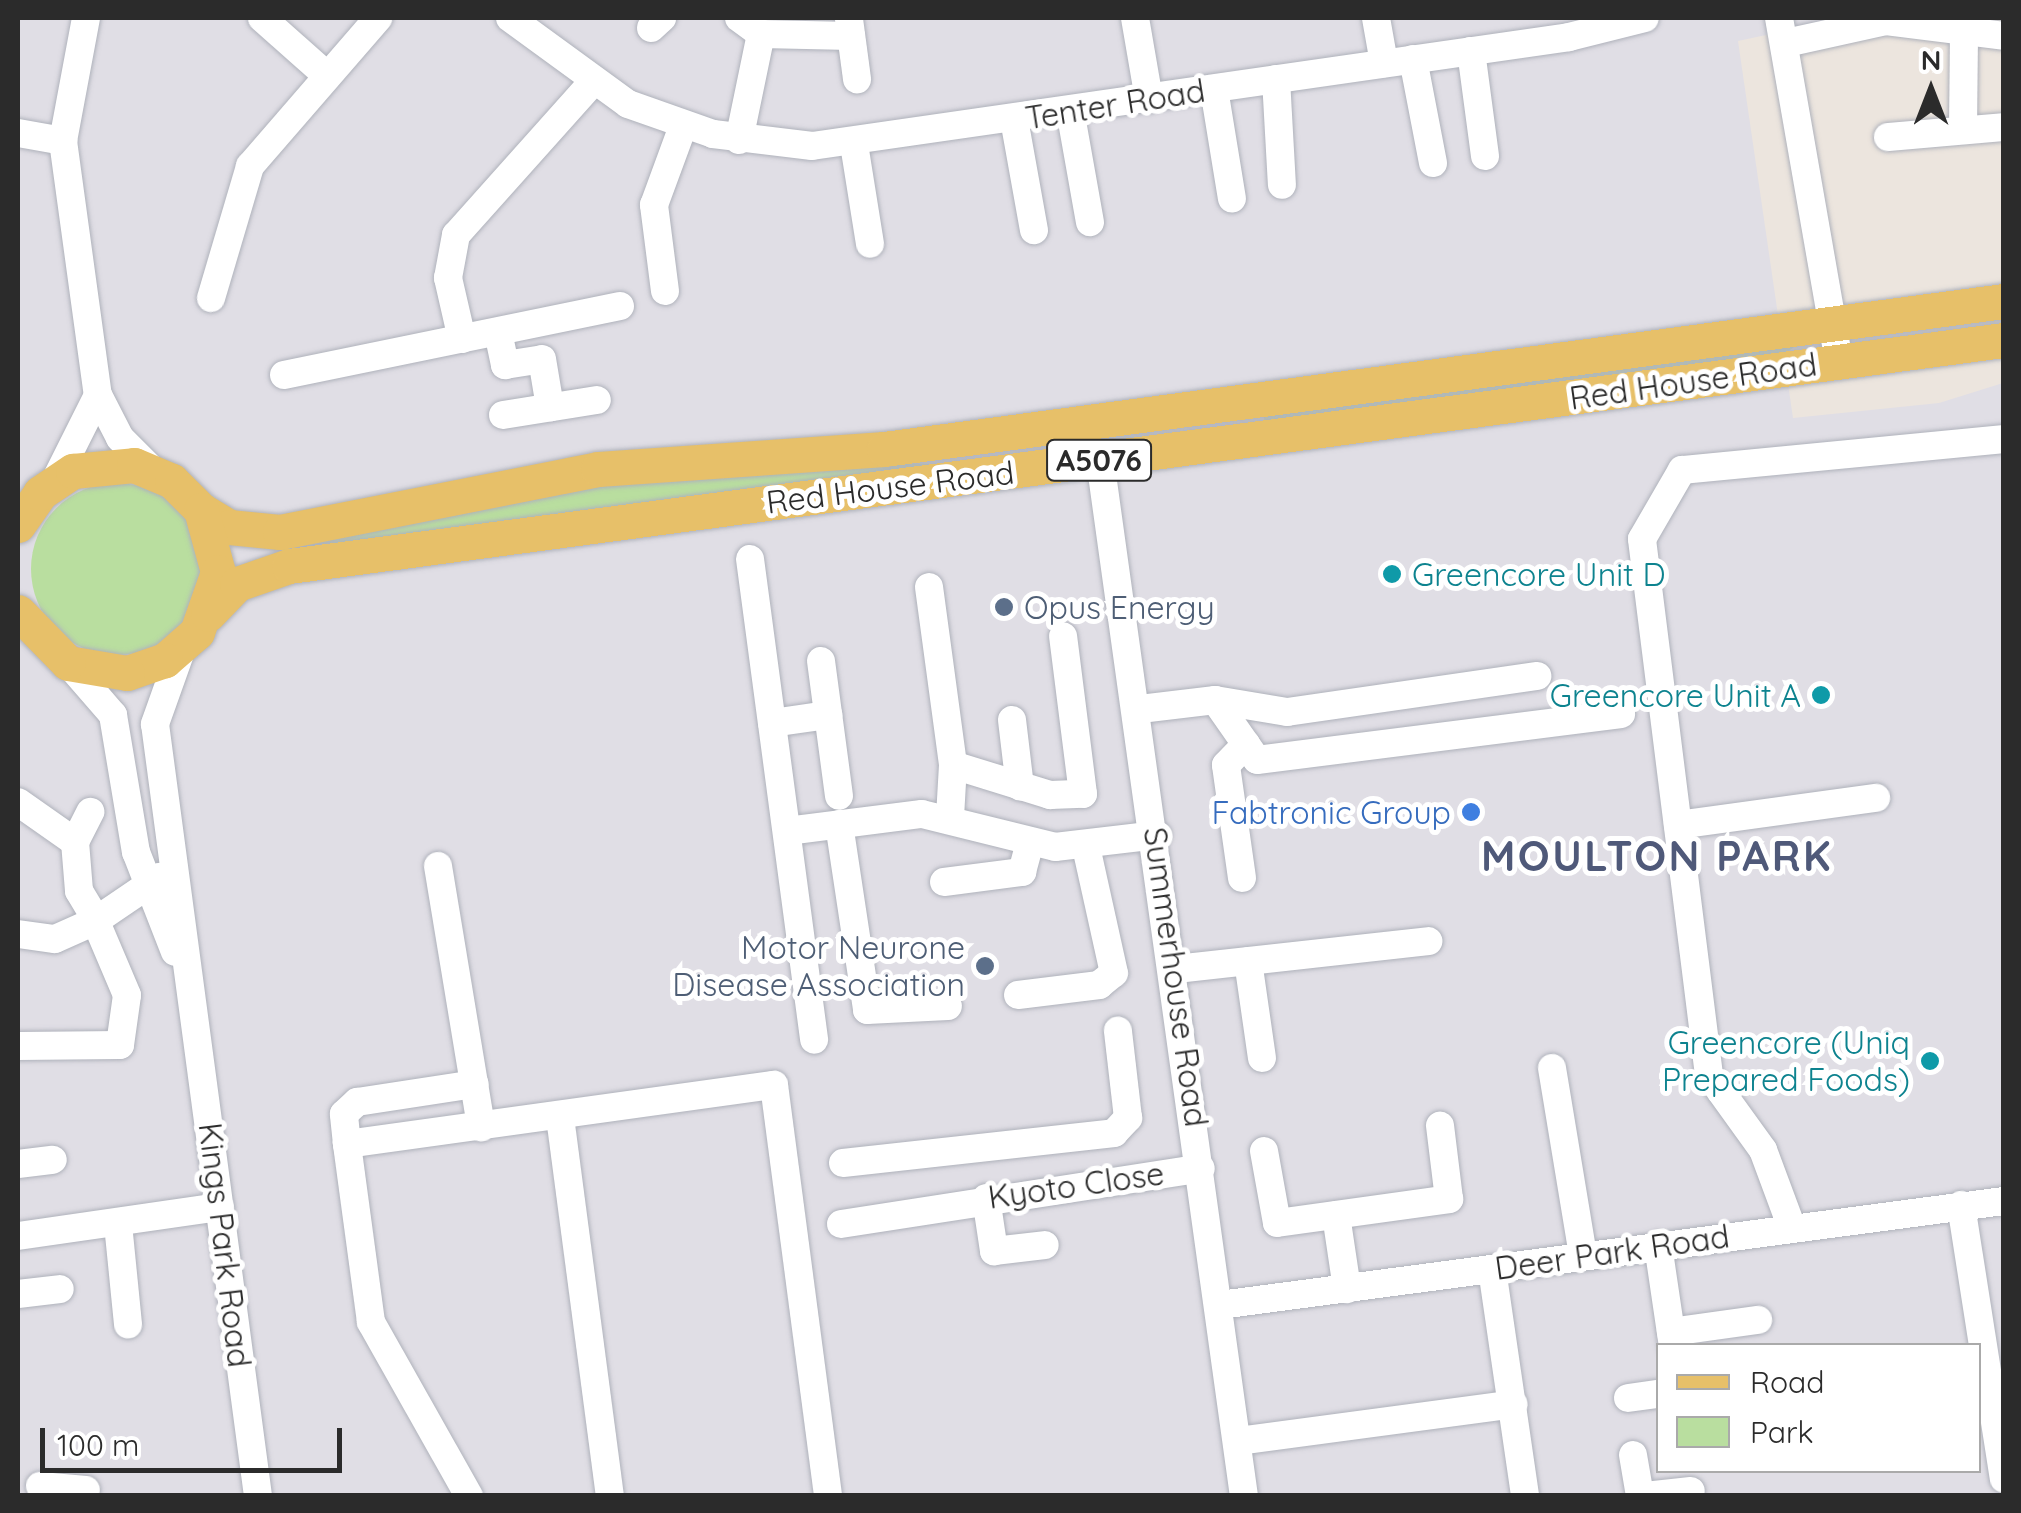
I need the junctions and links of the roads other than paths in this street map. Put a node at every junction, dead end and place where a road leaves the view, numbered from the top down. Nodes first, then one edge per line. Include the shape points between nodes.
1 (86, 18) edge
2 (262, 18) edge
3 (378, 18) edge
4 (510, 18) edge
5 (1136, 18) edge
6 (1376, 18) edge
7 (1645, 18) edge
8 (1917, 20) edge
9 (750, 26) edge
10 (850, 27) edge
11 (1568, 27) edge
12 (1782, 30) edge
13 (1987, 30) edge
14 (1501, 32) edge
15 (1471, 50) junction
16 (1413, 59) junction
17 (1384, 63) junction
18 (325, 74) junction
19 (1276, 79) junction
20 (857, 80) dead end
21 (591, 84) junction
22 (1214, 89) junction
23 (1149, 99) junction
24 (1070, 110) junction
25 (1014, 119) junction
26 (683, 126) junction
27 (2004, 127) edge
28 (1963, 130) junction
29 (18, 133) edge
30 (1888, 137) dead end
31 (739, 140) junction
32 (64, 141) junction
33 (854, 144) junction
34 (1486, 156) dead end
35 (1434, 163) dead end
36 (1282, 185) dead end
37 (1232, 199) dead end
38 (1090, 222) dead end
39 (1034, 230) dead end
40 (870, 244) dead end
41 (664, 290) dead end
42 (211, 298) dead end
43 (2004, 301) edge
44 (620, 306) dead end
45 (1833, 324) junction
46 (498, 332) junction
47 (462, 339) junction
48 (2004, 340) edge
49 (1839, 362) junction
50 (284, 375) dead end
51 (98, 395) junction
52 (597, 400) dead end
53 (550, 407) junction
54 (503, 415) dead end
55 (2004, 439) edge
56 (884, 449) junction
57 (1100, 460) junction
58 (154, 472) junction
59 (54, 481) junction
60 (200, 510) junction
61 (18, 524) edge
62 (750, 558) dead end
63 (929, 588) dead end
64 (208, 614) junction
65 (21, 621) edge
66 (1063, 636) dead end
67 (182, 648) junction
68 (821, 662) dead end
69 (68, 664) junction
70 (1536, 676) dead end
71 (1215, 700) junction
72 (1140, 708) junction
73 (1621, 714) dead end
74 (828, 715) junction
75 (1012, 720) dead end
76 (772, 723) junction
77 (1246, 744) junction
78 (952, 765) junction
79 (1020, 787) junction
80 (838, 796) dead end
81 (1876, 798) dead end
82 (18, 802) edge
83 (90, 812) dead end
84 (950, 817) junction
85 (840, 824) junction
86 (1678, 824) junction
87 (787, 830) junction
88 (1157, 835) junction
89 (75, 842) junction
90 (1030, 843) junction
91 (1086, 847) junction
92 (173, 866) junction
93 (438, 866) dead end
94 (1242, 878) dead end
95 (944, 882) dead end
96 (149, 887) junction
97 (95, 920) junction
98 (18, 934) edge
99 (1428, 942) dead end
100 (1248, 961) junction
101 (1176, 969) junction
102 (192, 995) junction
103 (1018, 995) dead end
104 (948, 1006) dead end
105 (1118, 1031) dead end
106 (814, 1040) dead end
107 (18, 1046) edge
108 (1262, 1058) dead end
109 (1552, 1068) dead end
110 (474, 1084) junction
111 (560, 1117) junction
112 (1440, 1126) dead end
113 (482, 1127) junction
114 (1035, 1142) junction
115 (347, 1144) junction
116 (1264, 1151) dead end
117 (54, 1160) dead end
118 (843, 1163) dead end
119 (18, 1164) edge
120 (1201, 1168) junction
121 (1042, 1190) junction
122 (986, 1198) junction
123 (2004, 1201) edge
124 (1962, 1205) junction
125 (220, 1208) junction
126 (1336, 1215) junction
127 (118, 1224) junction
128 (842, 1224) dead end
129 (1792, 1228) junction
130 (18, 1236) edge
131 (1658, 1245) junction
132 (1045, 1246) dead end
133 (1583, 1256) junction
134 (1492, 1268) junction
135 (1347, 1289) junction
136 (60, 1290) dead end
137 (18, 1294) edge
138 (1220, 1305) junction
139 (1758, 1320) dead end
140 (128, 1326) dead end
141 (1991, 1332) edge
142 (1672, 1339) edge
143 (1656, 1394) edge
144 (1628, 1398) dead end
145 (1514, 1404) junction
146 (1985, 1414) edge
147 (1238, 1441) junction
148 (1633, 1455) dead end
149 (2001, 1480) edge
150 (1691, 1486) edge
151 (32, 1489) edge
152 (86, 1490) dead end
153 (258, 1496) edge
154 (469, 1496) edge
155 (610, 1496) edge
156 (828, 1496) edge
157 (1244, 1496) edge
158 (1525, 1496) edge
159 (1642, 1496) edge

1 - 32 street
2 - 18 street
3 - 18 street
4 - 21 street, Tenter Road
5 - 23 street
6 - 17 street
7 - 11 street, Tenter Road
8 - 12 street
8 - 13 street
9 - 10 street
9 - 31 street
10 - 20 street
11 - 14 street, Tenter Road
12 - 45 street
13 - 28 street
14 - 15 street, Tenter Road
15 - 16 street, Tenter Road
15 - 34 street
16 - 17 street, Tenter Road
16 - 35 street
17 - 19 street, Tenter Road
18 - 42 street via 250,166
19 - 22 street, Tenter Road
19 - 36 street
21 - 26 street, Tenter Road
21 - 47 street via 456,235 448,278
22 - 23 street, Tenter Road
22 - 37 street
23 - 24 street, Tenter Road
24 - 25 street, Tenter Road
24 - 38 street
25 - 33 street, Tenter Road
25 - 39 street
26 - 31 street, Tenter Road
26 - 41 street via 654,205
27 - 28 street
28 - 30 street
29 - 32 street
31 - 33 street, Tenter Road
32 - 51 street
33 - 40 street
43 - 45 main road
44 - 46 street
45 - 49 street
45 - 56 main road
46 - 47 street
46 - 53 street via 505,365 542,359
47 - 50 street
48 - 49 main road, Red House Road / A5076
49 - 57 main road, Red House Road / A5076
51 - 58 street via 120,438
51 - 59 street
52 - 53 street
53 - 54 street
55 - 86 street via 1682,470 1642,539
56 - 57 main road via 936,454 1071,438
56 - 60 main road via 598,470 280,532 228,527
57 - 64 main road, Red House Road / A5076 via 288,566 238,584
57 - 72 street, Summerhouse Road
58 - 59 main road via 93,466
58 - 60 main road
59 - 61 main road
60 - 64 main road via 217,550
62 - 76 street
63 - 78 street
64 - 67 main road, Red House Road
65 - 69 main road
66 - 79 street via 1083,794
67 - 69 main road via 127,672
67 - 92 street, Kings Park Road via 155,724
68 - 74 street
69 - 96 street, Kings Park Road via 113,715
70 - 71 street via 1287,712
71 - 72 street
71 - 77 street
72 - 88 street, Summerhouse Road
73 - 77 street via 1257,760
74 - 76 street
74 - 80 street
75 - 79 street
76 - 87 street
77 - 94 street via 1226,765
78 - 79 street
78 - 84 street
81 - 86 street
82 - 89 street
83 - 89 street
84 - 85 street
84 - 90 street
85 - 87 street
85 - 104 street via 864,1005 881,1014
86 - 129 street via 1709,1075 1763,1150
87 - 106 street
88 - 91 street
88 - 101 street, Summerhouse Road
89 - 97 street via 79,891
90 - 91 street
90 - 95 street via 1022,872
91 - 103 street via 1114,973 1098,984
92 - 96 street
92 - 102 street, Kings Park Road
93 - 110 street
96 - 97 street
96 - 102 street, Kings Park Road
97 - 98 street via 55,940
97 - 107 street via 127,995 120,1045
99 - 100 street
100 - 101 street
100 - 108 street
101 - 120 street, Summerhouse Road
102 - 125 street, Kings Park Road
105 - 114 street via 1124,1128
109 - 133 street
110 - 113 street
110 - 115 street via 357,1102 344,1114
111 - 113 street
111 - 155 street
111 - 156 street via 774,1086
112 - 126 street via 1449,1199
113 - 115 street
114 - 118 street
114 - 121 street
115 - 154 street via 371,1322
116 - 126 street via 1276,1223
117 - 119 street
120 - 121 street, Kyoto Close
120 - 138 street, Summerhouse Road
121 - 122 street, Kyoto Close
122 - 128 street, Kyoto Close
122 - 132 street via 994,1251
123 - 124 street, Deer Park Road
124 - 129 street, Deer Park Road
124 - 141 street
125 - 127 street
125 - 153 street, Kings Park Road
126 - 135 street
127 - 130 street
127 - 140 street
129 - 131 street, Deer Park Road
131 - 133 street, Deer Park Road
131 - 142 street
133 - 134 street, Deer Park Road
134 - 135 street, Deer Park Road
134 - 145 street
135 - 138 street, Deer Park Road
136 - 137 street
138 - 147 street, Summerhouse Road
139 - 142 street
141 - 146 street
143 - 144 street
145 - 147 street
145 - 158 street
146 - 149 street
147 - 157 street, Summerhouse Road
148 - 159 street
150 - 159 street
151 - 152 street

